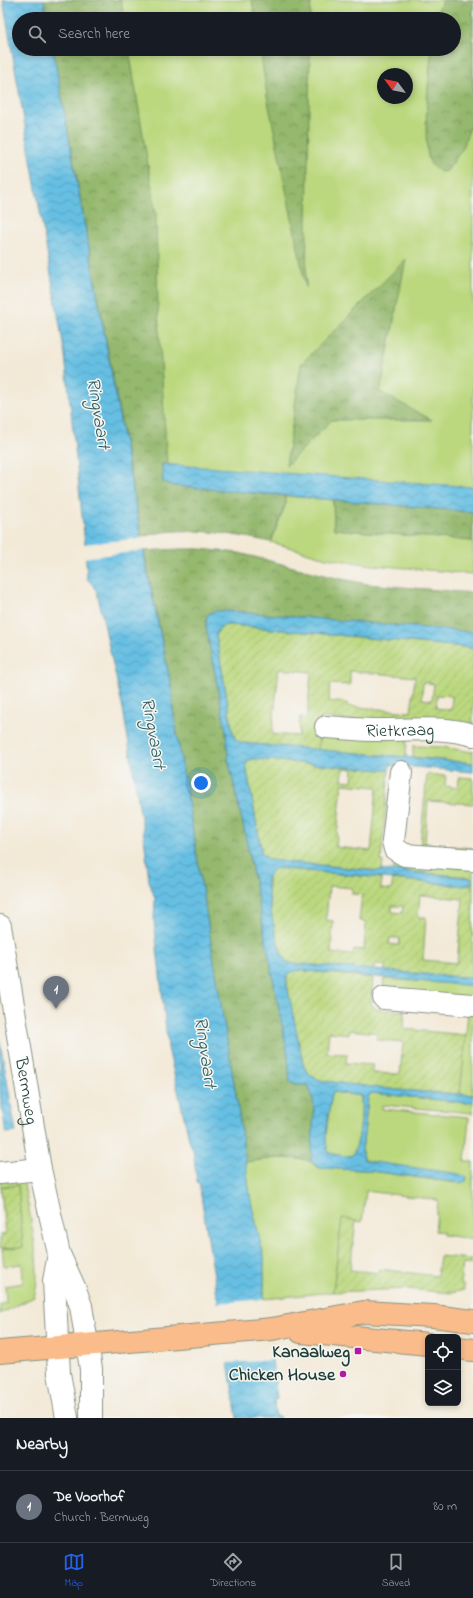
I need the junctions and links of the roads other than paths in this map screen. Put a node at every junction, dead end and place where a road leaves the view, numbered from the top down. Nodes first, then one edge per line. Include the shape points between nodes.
1 (326, 727) dead end
2 (473, 735) edge
3 (401, 772) dead end
4 (473, 860) edge
5 (0, 926) edge
6 (384, 998) dead end
7 (473, 1005) edge
8 (40, 1169) junction
9 (0, 1173) edge
10 (59, 1254) junction
11 (473, 1321) edge
12 (272, 1329) junction
13 (87, 1344) junction
14 (425, 1344) edge
15 (58, 1347) junction
16 (461, 1348) edge
17 (473, 1350) edge
18 (0, 1352) edge
19 (67, 1418) edge
20 (91, 1418) edge

1 - 2 street, Rietkraag via 377,730 436,728
3 - 4 street via 393,841 396,849 405,854
5 - 8 street, Bermweg
6 - 7 street
8 - 9 street
8 - 10 street, Bermweg
10 - 13 street, Bermweg via 81,1306
10 - 15 street, Bermweg via 54,1281
11 - 12 main road via 364,1312
12 - 13 main road
12 - 14 main road
13 - 15 main road
13 - 20 street, Bermweg via 91,1369
15 - 18 main road
15 - 19 street, Bermweg via 59,1373
16 - 17 main road

